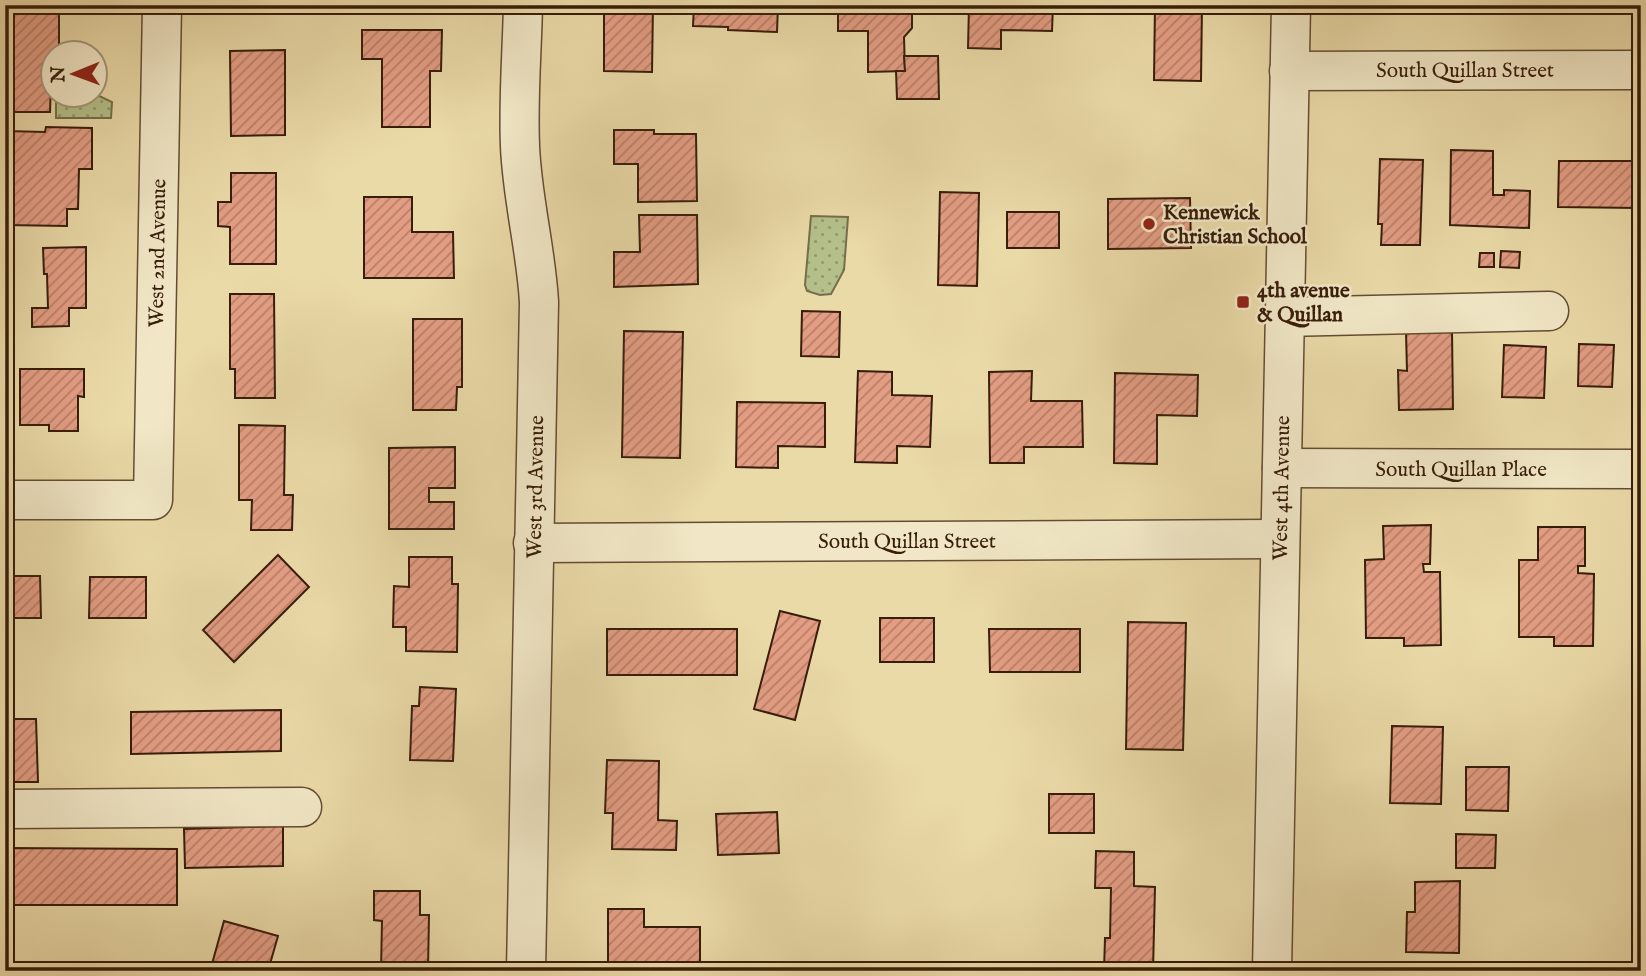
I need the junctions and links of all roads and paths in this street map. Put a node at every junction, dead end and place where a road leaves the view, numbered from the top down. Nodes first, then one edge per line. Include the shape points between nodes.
1 (162, 5) edge
2 (523, 5) edge
3 (1291, 5) edge
4 (1641, 70) edge
5 (1289, 71) junction
6 (1549, 311) dead end
7 (1284, 317) junction
8 (1282, 468) junction
9 (1641, 469) edge
10 (5, 500) edge
11 (1280, 540) junction
12 (533, 543) junction
13 (302, 807) dead end
14 (5, 809) edge
15 (526, 971) edge
16 (1272, 971) edge

1 - 10 street, West 2nd Avenue via 153,500
2 - 12 street, West 3rd Avenue via 520,146 539,302
3 - 5 street, West 4th Avenue
4 - 5 street, South Quillan Street
5 - 7 street, West 4th Avenue
6 - 7 street
7 - 8 street, West 4th Avenue
8 - 9 street, South Quillan Place
8 - 11 street, West 4th Avenue
11 - 12 street, South Quillan Street
11 - 16 street, West 4th Avenue
12 - 15 street, West 3rd Avenue
13 - 14 street

